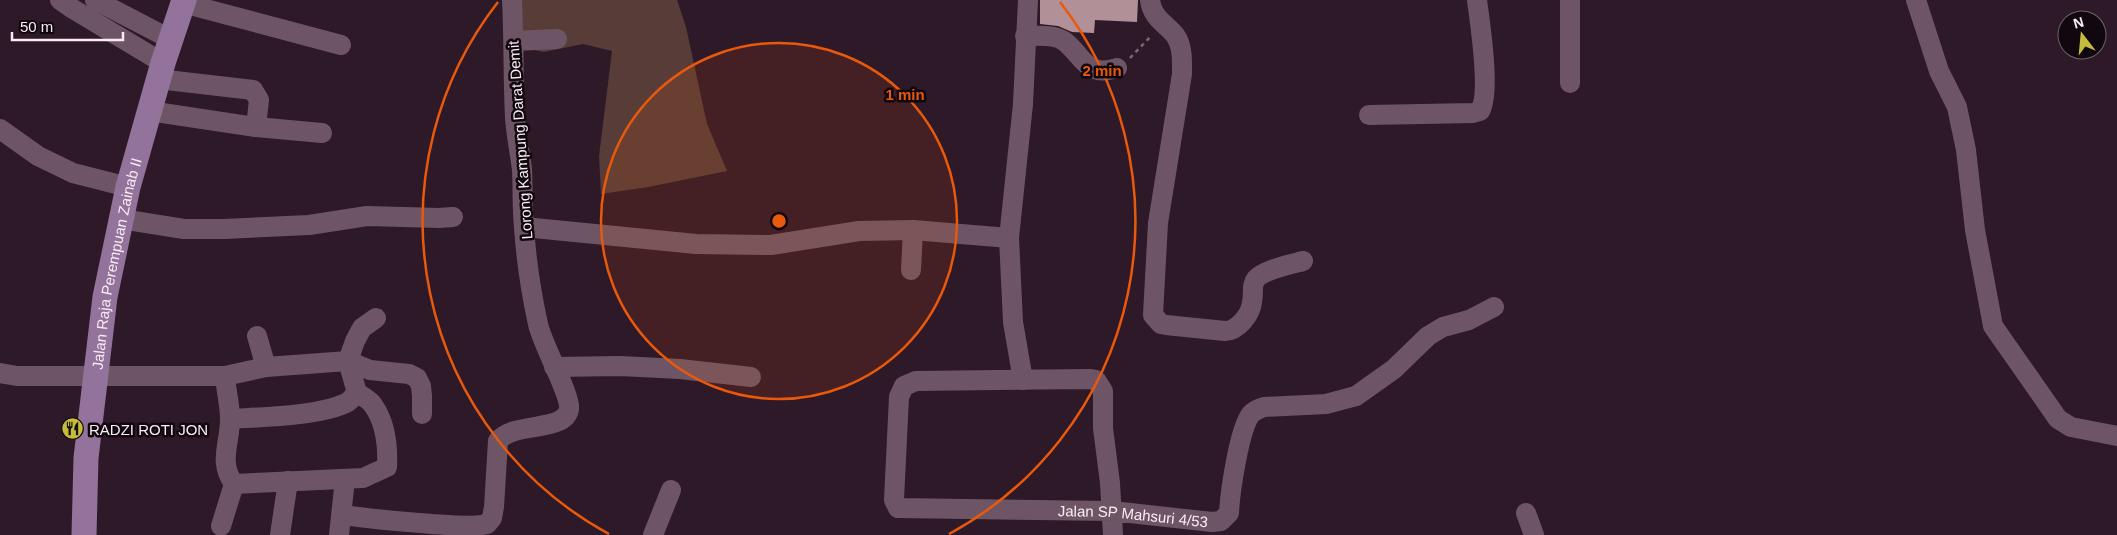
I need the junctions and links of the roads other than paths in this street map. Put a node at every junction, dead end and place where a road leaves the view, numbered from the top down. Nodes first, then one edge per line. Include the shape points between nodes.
1 (60, 0) edge
2 (95, 0) edge
3 (512, 0) edge
4 (1028, 0) edge
5 (1150, 0) edge
6 (1478, 0) edge
7 (1570, 0) edge
8 (1916, 0) edge
9 (184, 2) edge
10 (1025, 36) junction
11 (557, 38) dead end
12 (170, 39) junction
13 (514, 41) junction
14 (341, 45) dead end
15 (1117, 68) road end
16 (161, 71) junction
17 (1570, 82) dead end
18 (149, 111) junction
19 (1370, 115) dead end
20 (256, 127) junction
21 (0, 129) edge
22 (322, 133) dead end
23 (128, 187) junction
24 (453, 217) dead end
25 (121, 219) junction
26 (524, 227) junction
27 (913, 230) junction
28 (1009, 238) junction
29 (1303, 261) dead end
30 (911, 270) dead end
31 (1494, 307) dead end
32 (376, 318) dead end
33 (257, 336) dead end
34 (348, 361) junction
35 (266, 367) junction
36 (554, 367) junction
37 (0, 373) edge
38 (96, 376) junction
39 (225, 376) junction
40 (751, 377) dead end
41 (1023, 380) junction
42 (357, 393) junction
43 (422, 414) dead end
44 (230, 419) junction
45 (2117, 436) edge
46 (345, 479) junction
47 (288, 481) junction
48 (234, 484) junction
49 (670, 490) dead end
50 (1112, 511) junction
51 (1526, 513) dead end
52 (340, 525) edge
53 (221, 526) dead end
54 (84, 535) edge
55 (280, 535) edge
56 (653, 535) edge
57 (1113, 535) edge
58 (1534, 535) edge

1 - 16 street
2 - 12 street
3 - 13 street, Lorong Kampung Darat Demit
4 - 10 street
5 - 29 street via 1154,13 1175,35 1182,54 1182,74 1158,223 1152,309 1156,320 1166,325 1233,330 1251,307 1254,283 1260,276
6 - 19 street via 1484,76 1484,106 1480,111
7 - 17 street
8 - 45 street via 1939,71 1957,107 1993,326 2058,419 2071,427
9 - 12 main road, Jalan Raja Perempuan Zainab II
9 - 14 street
10 - 15 street via 1063,40 1086,66 1096,70
10 - 28 street via 1023,104
11 - 13 street
12 - 16 main road, Jalan Raja Perempuan Zainab II
13 - 26 street, Lorong Kampung Darat Demit via 515,119 522,170
16 - 18 main road, Jalan Raja Perempuan Zainab II
16 - 20 street via 253,90 259,100
18 - 20 street
18 - 23 main road, Jalan Raja Perempuan Zainab II
20 - 22 street
21 - 23 street via 38,156 73,173
23 - 25 main road, Jalan Raja Perempuan Zainab II
24 - 25 street via 367,216 309,225 224,229 184,229
25 - 38 main road, Jalan Raja Perempuan Zainab II via 105,297
26 - 27 street via 705,244 771,245 860,231
26 - 36 street, Lorong Kampung Darat Demit via 538,325
27 - 28 street
27 - 30 street
28 - 41 street via 1013,322
31 - 50 street, Jalan SP Mahsuri 4/53 via 1428,336 1394,368 1356,396 1326,404 1256,410 1244,428 1231,488 1230,513 1221,521
32 - 34 street via 362,328
33 - 35 street
34 - 35 street
34 - 42 street
34 - 43 street via 370,370 409,374 417,378 421,386
35 - 39 street
36 - 40 street via 680,369
36 - 52 street, Lorong Kampung Darat Demit via 568,397 566,416 560,422 503,434 498,441 494,507 487,524
37 - 38 street
38 - 39 street
38 - 54 main road, Jalan Raja Perempuan Zainab II via 86,458
39 - 44 street
41 - 50 street via 1091,379 1100,383
41 - 50 street, Jalan SP Mahsuri 4/53 via 916,381 904,386 899,396 896,506 902,509
42 - 44 street via 336,407 288,415
42 - 46 street via 373,404 383,425 388,447 387,467 363,478
44 - 48 street via 225,463
46 - 47 street
46 - 52 street
47 - 48 street
47 - 55 street
48 - 53 street
49 - 56 street
50 - 57 street
51 - 58 street

